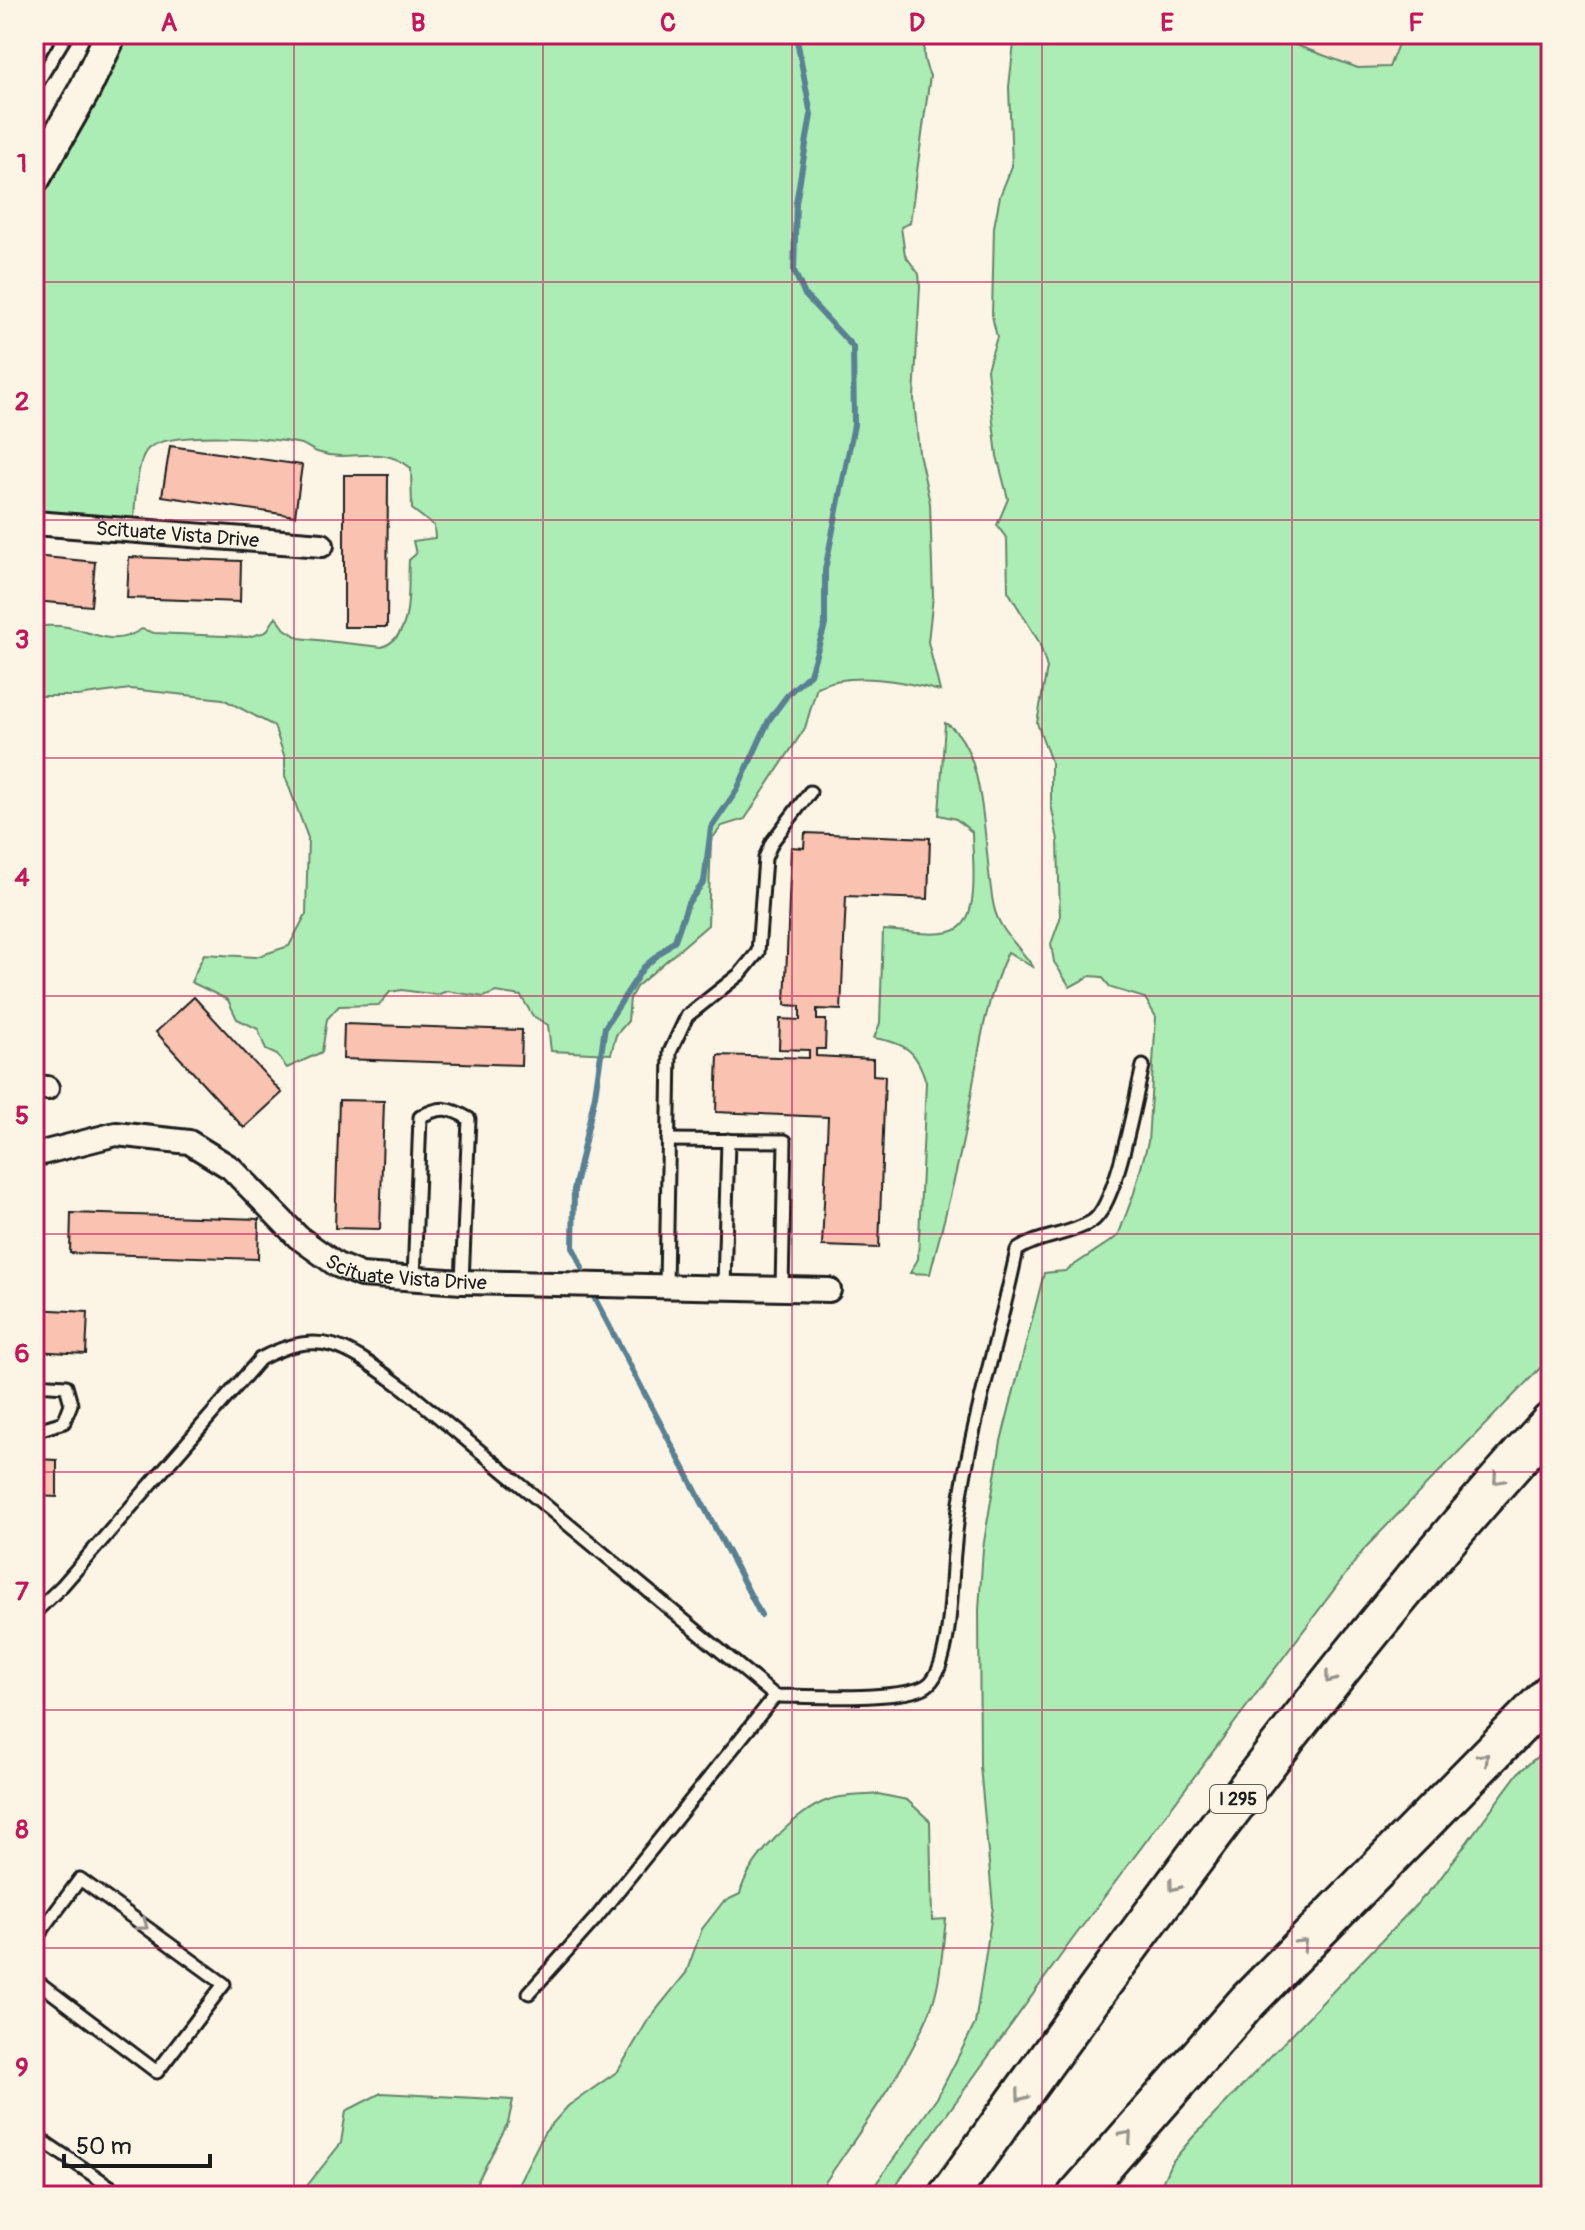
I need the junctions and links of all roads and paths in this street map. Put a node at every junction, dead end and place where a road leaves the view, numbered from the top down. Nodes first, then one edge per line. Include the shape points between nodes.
1 (67, 34) edge
2 (111, 34) edge
3 (34, 88) edge
4 (34, 179) edge
5 (34, 523) edge
6 (322, 545) dead end
7 (810, 792) dead end
8 (1143, 1066) dead end
9 (668, 1140) junction
10 (728, 1140) junction
11 (34, 1155) edge
12 (414, 1279) junction
13 (462, 1282) junction
14 (666, 1286) junction
15 (724, 1287) junction
16 (782, 1289) junction
17 (829, 1290) dead end
18 (34, 1384) edge
19 (1551, 1422) edge
20 (34, 1431) edge
21 (34, 1613) edge
22 (1551, 1693) edge
23 (775, 1696) junction
24 (34, 1941) edge
25 (34, 1979) edge
26 (529, 1993) dead end
27 (34, 2135) edge
28 (124, 2196) edge
29 (948, 2196) edge
30 (1077, 2196) edge

1 - 3 lane
2 - 4 main road
5 - 6 street, Scituate Vista Drive
7 - 9 lane via 765,858 758,952 740,974 687,1016 676,1034 669,1067
8 - 23 lane via 1113,1190 1095,1220 1070,1232 1034,1239 1017,1250 957,1515 947,1636 938,1672 926,1686 899,1693
9 - 10 lane
9 - 14 lane
10 - 15 lane
10 - 16 lane via 785,1141
11 - 12 street, Scituate Vista Drive via 116,1134 189,1142 231,1168 273,1215 337,1265 361,1275
12 - 13 street, Scituate Vista Drive
12 - 13 lane via 420,1117 437,1108 453,1109 469,1119
13 - 14 street, Scituate Vista Drive
14 - 15 street, Scituate Vista Drive
15 - 16 street, Scituate Vista Drive
16 - 17 street, Scituate Vista Drive
18 - 20 lane via 66,1386 71,1404 64,1422
19 -> 29 highway, I 295 via 1424,1564 1298,1719
21 - 23 lane via 260,1359 285,1345 312,1342 348,1348 405,1389
30 -> 22 highway via 1248,2001
23 - 26 lane
24 -> 25 lane via 80,1879 224,1984 157,2072
27 - 28 lane

